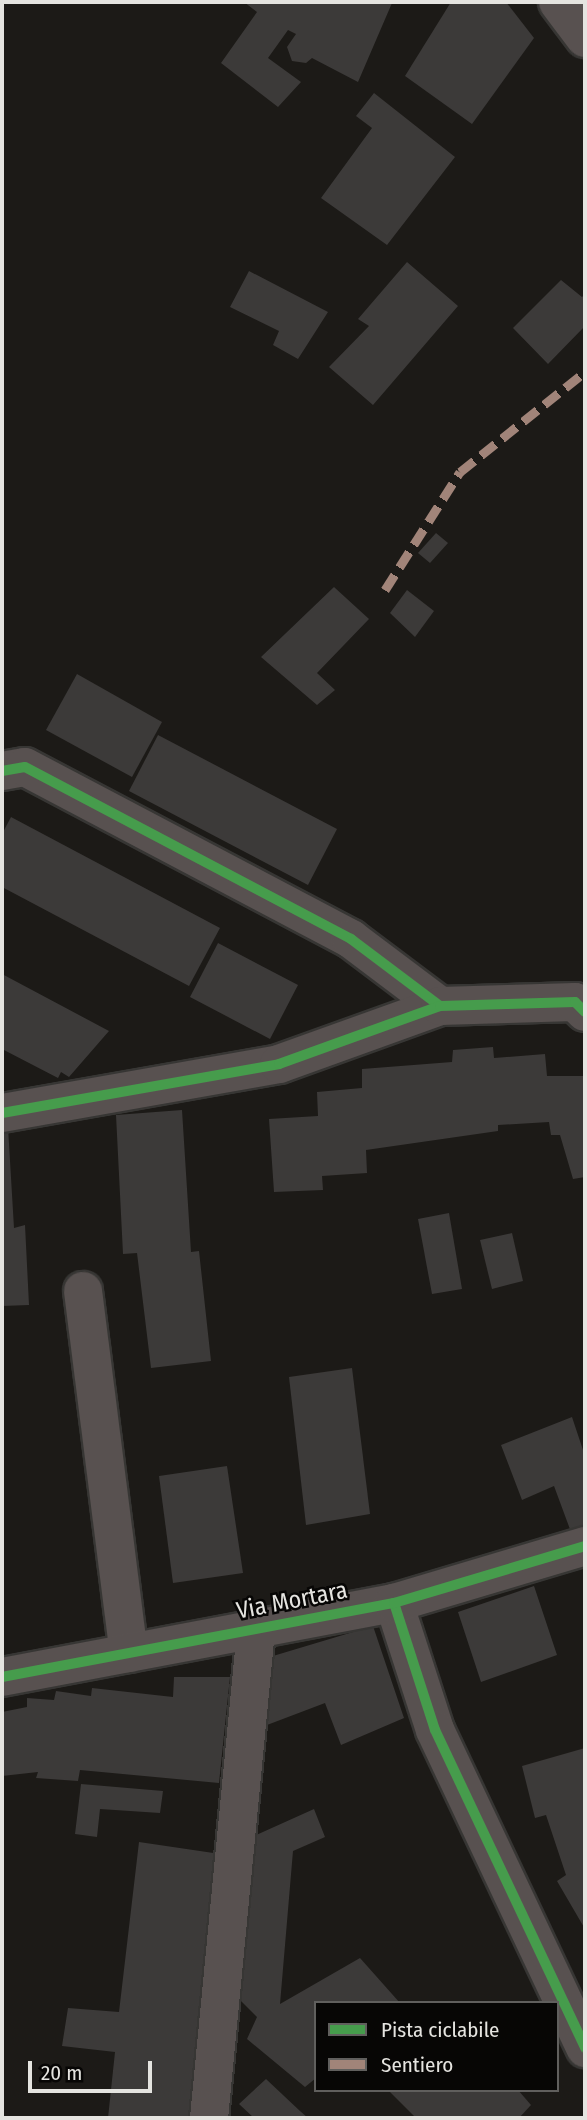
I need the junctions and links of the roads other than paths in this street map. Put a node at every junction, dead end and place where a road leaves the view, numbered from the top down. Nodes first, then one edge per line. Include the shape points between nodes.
1 (558, 2) edge
2 (585, 38) edge
3 (2, 771) edge
4 (440, 1006) junction
5 (585, 1012) edge
6 (2, 1113) edge
7 (83, 1291) dead end
8 (585, 1546) edge
9 (394, 1603) junction
10 (256, 1630) junction
11 (129, 1653) junction
12 (2, 1677) edge
13 (585, 2048) edge
14 (209, 2118) edge

1 - 2 street
3 - 4 street via 25,767 351,939
4 - 5 street via 575,1002
4 - 6 street via 279,1064
7 - 11 street
8 - 9 street, Via Mortara
9 - 10 street, Via Mortara
9 - 13 street via 435,1730
10 - 11 street, Via Mortara
10 - 14 street
11 - 12 street, Via Mortara

